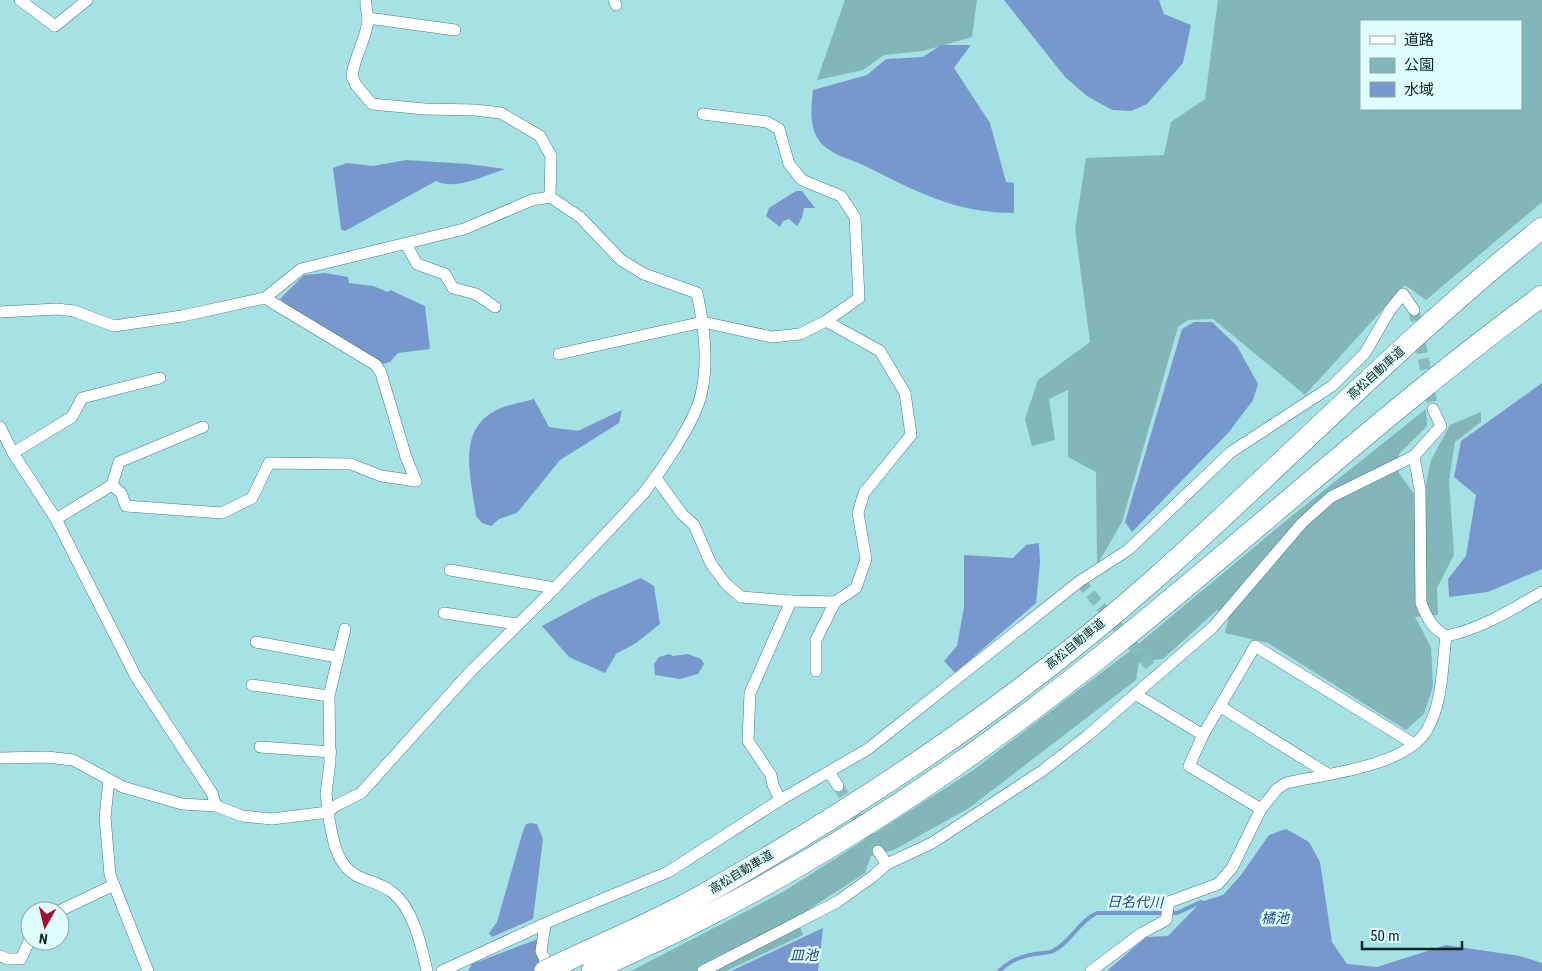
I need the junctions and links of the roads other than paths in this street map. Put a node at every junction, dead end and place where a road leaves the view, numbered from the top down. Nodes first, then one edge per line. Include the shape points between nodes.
1 (20, 0) edge
2 (88, 0) edge
3 (366, 0) edge
4 (368, 18) junction
5 (455, 30) dead end
6 (703, 114) dead end
7 (550, 197) junction
8 (1542, 228) edge
9 (406, 244) junction
10 (1542, 296) edge
11 (265, 298) junction
12 (495, 307) dead end
13 (1414, 310) tunnel mouth
14 (0, 312) edge
15 (826, 321) junction
16 (703, 322) junction
17 (559, 354) dead end
18 (160, 378) dead end
19 (1433, 409) tunnel mouth
20 (0, 427) edge
21 (203, 427) dead end
22 (12, 453) junction
23 (1414, 456) junction
24 (656, 478) junction
25 (112, 485) junction
26 (56, 518) junction
27 (450, 570) dead end
28 (555, 588) junction
29 (1542, 592) edge
30 (791, 601) junction
31 (834, 602) junction
32 (444, 613) dead end
33 (517, 624) junction
34 (345, 629) dead end
35 (1446, 636) junction
36 (256, 642) dead end
37 (337, 657) junction
38 (816, 671) dead end
39 (252, 685) dead end
40 (1135, 694) junction
41 (329, 696) junction
42 (1221, 707) junction
43 (1203, 735) junction
44 (1414, 744) junction
45 (260, 747) dead end
46 (331, 752) junction
47 (0, 758) edge
48 (829, 772) junction
49 (1328, 774) junction
50 (109, 780) junction
51 (838, 786) tunnel mouth
52 (780, 800) junction
53 (216, 806) junction
54 (1261, 809) junction
55 (328, 812) junction
56 (878, 851) tunnel mouth
57 (887, 864) junction
58 (114, 885) junction
59 (70, 906) edge
60 (545, 925) junction
61 (25, 951) edge
62 (0, 956) edge
63 (558, 966) edge
64 (148, 971) edge
65 (427, 971) edge
66 (442, 971) edge
67 (545, 971) edge
68 (592, 971) edge
69 (703, 971) edge
70 (1091, 971) edge

1 - 2 street via 54,26
3 - 4 street
4 - 5 street
4 - 7 street via 352,76 372,104 501,114 540,136 551,156
6 - 15 street via 766,122 778,129 789,164 802,180 841,196 854,217 859,298
7 - 9 street via 532,200 464,228
7 - 16 street via 580,217 621,260 644,274 697,293
8 - 63 highway, 高松自動車道 via 1494,266 1358,389 1157,577 1062,655 943,744 822,823 697,899
9 - 11 street via 301,269
9 - 12 street via 417,264 445,274 453,288 476,294
10 - 68 highway, 高松自動車道 via 1452,366 1077,675 956,765 838,843 703,918
11 - 14 street via 182,316 114,326 57,308
11 - 25 street via 376,365 416,480 380,476 351,464 269,463 252,498 222,513 126,506 121,493
13 - 48 street via 1403,294 1365,353 1332,386 1231,452 1128,550 1080,581 868,749
15 - 16 street via 800,334 772,337
15 - 31 street via 880,351 905,393 911,435 864,492 858,513 866,559 856,588
16 - 17 street
16 - 24 street via 705,368 701,396
18 - 22 street via 82,398 72,417
19 - 23 street via 1441,426
20 - 22 street
21 - 25 street via 120,462
22 - 26 street
23 - 35 street via 1420,490 1421,604 1434,630
23 - 40 street via 1330,498 1302,523 1213,626
24 - 28 street
24 - 30 street via 694,525 711,564 726,584 742,597
25 - 26 street
26 - 53 street via 136,677 212,793
27 - 28 street
28 - 33 street
29 - 35 street via 1493,620
30 - 31 street
30 - 52 street via 750,693 748,741 771,775
31 - 38 street via 816,640
32 - 33 street
33 - 55 street via 361,793
34 - 37 street
35 - 44 street via 1433,716 1426,731
36 - 37 street
37 - 41 street
39 - 41 street
40 - 43 street
40 - 57 street via 1042,771 932,843
41 - 46 street
42 - 43 street
42 - 44 street via 1255,646
42 - 49 street
43 - 54 street via 1188,766
44 - 49 street via 1356,770
45 - 46 street
46 - 55 street via 326,794
47 - 50 street via 72,760
48 - 51 street
48 - 52 street
49 - 54 street via 1286,783
50 - 53 street via 182,804
50 - 58 street via 105,833
52 - 60 street via 668,872
53 - 55 street via 242,816 272,819
54 - 70 street via 1232,868 1218,884 1169,902 1166,920 1142,933
55 - 65 street via 334,846 343,863 355,874 392,892 408,912
56 - 57 street
57 - 69 street via 837,902
58 - 59 street
58 - 64 street
60 - 63 street via 541,951
60 - 66 street
61 - 62 street via 21,959
63 - 67 highway, 高松自動車道, bridge

